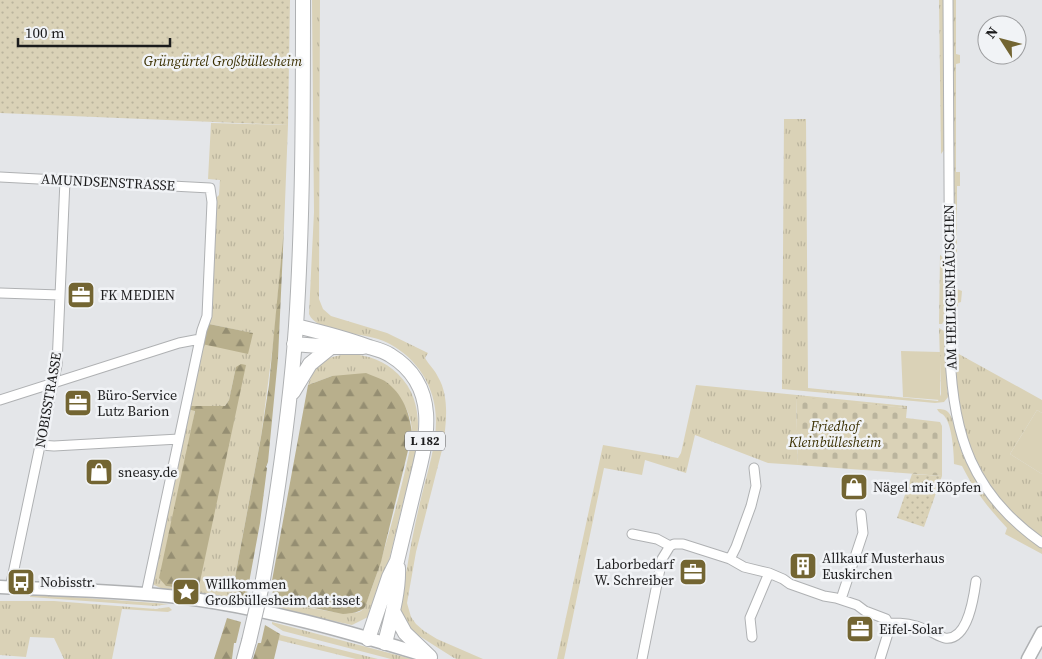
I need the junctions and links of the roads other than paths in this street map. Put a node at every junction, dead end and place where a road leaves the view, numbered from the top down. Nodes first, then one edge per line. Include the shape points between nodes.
1 (303, 0) edge
2 (948, 0) edge
3 (0, 177) edge
4 (65, 180) junction
5 (0, 293) edge
6 (60, 295) junction
7 (296, 326) junction
8 (200, 340) junction
9 (294, 344) junction
10 (368, 346) junction
11 (331, 347) junction
12 (52, 384) junction
13 (0, 400) edge
14 (289, 400) junction
15 (179, 439) junction
16 (40, 446) junction
17 (754, 468) dead end
18 (861, 514) dead end
19 (632, 534) dead end
20 (1042, 543) edge
21 (670, 546) junction
22 (730, 558) junction
23 (397, 561) junction
24 (769, 573) junction
25 (976, 581) dead end
26 (5, 588) edge
27 (146, 594) junction
28 (841, 599) junction
29 (393, 611) junction
30 (888, 621) junction
31 (1042, 633) edge
32 (752, 637) dead end
33 (368, 639) junction
34 (385, 643) junction
35 (433, 658) edge
36 (244, 659) edge
37 (642, 659) edge
38 (880, 659) edge
39 (1028, 659) edge

1 - 7 main road via 302,170
2 - 20 street, AM HEILIGENHÄUSCHEN via 950,354 954,406 966,449 986,488 1009,516
3 - 4 street, AMUNDSENSTRASSE
4 - 6 street, NOBISSTRASSE
4 - 8 street, AMUNDSENSTRASSE via 210,188 206,316
5 - 6 street
6 - 12 street, NOBISSTRASSE via 57,366
7 - 9 main road
7 - 10 main road, L 182
8 - 12 street
8 - 15 street
9 - 11 main road, L 182
9 - 14 main road
10 - 11 main road, L 182
10 - 23 main road, L 182 via 389,355 407,369 420,389 427,413 424,448
11 - 14 main road via 310,364
12 - 13 street
12 - 16 street, NOBISSTRASSE
14 - 36 main road, bridge via 262,585
15 - 16 street
15 - 27 street
16 - 26 street, NOBISSTRASSE
17 - 22 street via 756,486 751,506
18 - 28 street via 863,533
19 - 21 street via 657,539
21 - 22 street via 683,544
21 - 37 street via 662,559
22 - 24 street via 744,567
23 - 29 main road, L 182
23 - 33 main road, L 182
24 - 28 street via 790,584
24 - 32 street via 750,618
25 - 30 street via 971,610 954,636 946,638 909,623
26 - 27 street
27 - 33 street via 210,602
28 - 30 street
29 - 34 main road, L 182
29 - 35 main road via 405,634
30 - 38 street via 889,635
31 - 39 street
33 - 34 street
34 - 35 street

